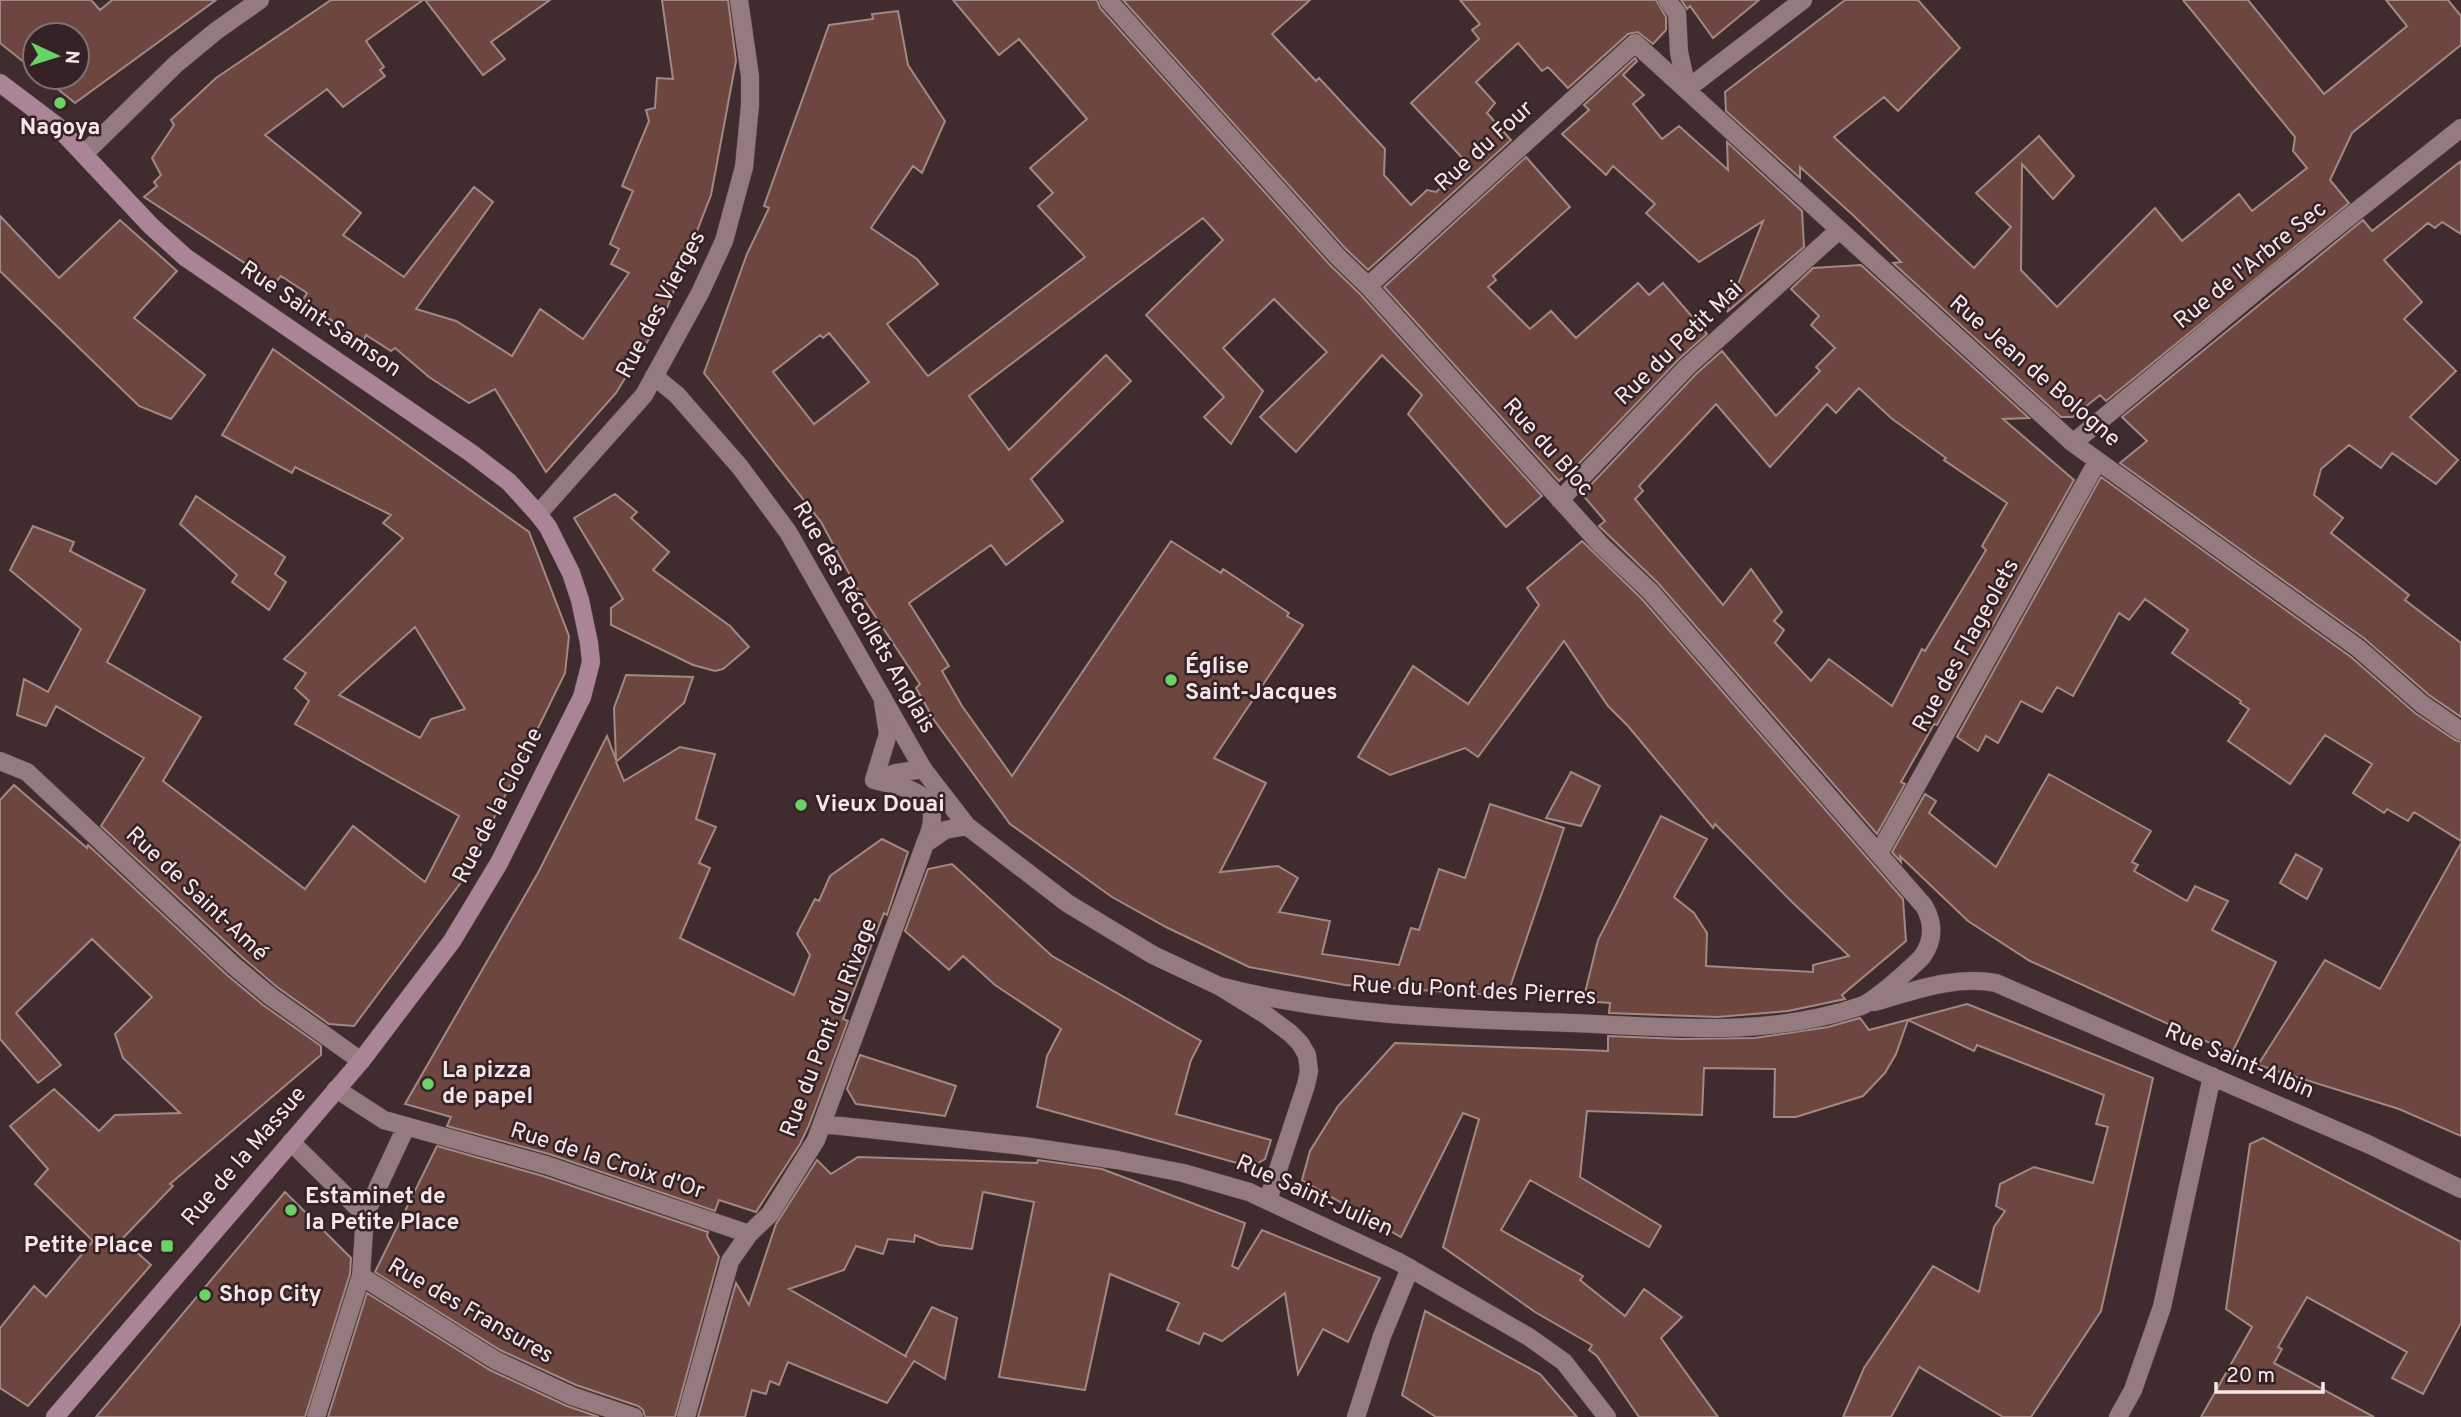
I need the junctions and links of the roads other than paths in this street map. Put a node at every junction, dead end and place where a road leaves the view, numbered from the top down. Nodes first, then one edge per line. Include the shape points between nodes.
1 (260, 0) edge
2 (739, 0) edge
3 (1108, 0) edge
4 (1667, 0) edge
5 (1803, 0) edge
6 (1635, 43) joint
7 (0, 83) edge
8 (1687, 89) junction
9 (2461, 128) edge
10 (85, 153) junction
11 (1839, 230) junction
12 (1368, 286) junction
13 (654, 376) junction
14 (2073, 443) junction
15 (2097, 462) junction
16 (1560, 500) junction
17 (538, 514) junction
18 (882, 699) junction
19 (2461, 731) edge
20 (1, 762) edge
21 (923, 769) junction
22 (874, 780) junction
23 (967, 826) junction
24 (925, 844) junction
25 (1879, 853) junction
26 (1931, 938) joint
27 (1996, 983) joint
28 (1219, 986) junction
29 (1864, 1005) junction
30 (361, 1060) junction
31 (2212, 1076) junction
32 (336, 1089) junction
33 (823, 1124) junction
34 (406, 1127) junction
35 (290, 1142) junction
36 (2461, 1189) edge
37 (1268, 1200) junction
38 (365, 1215) junction
39 (749, 1234) junction
40 (1410, 1268) junction
41 (361, 1276) junction
42 (55, 1417) edge
43 (316, 1417) edge
44 (634, 1417) edge
45 (686, 1417) edge
46 (1356, 1417) edge
47 (1607, 1417) edge
48 (2118, 1417) edge

1 - 10 street via 176,64
2 - 13 street, Rue des Vierges via 750,105 737,196 724,242
3 - 12 street, Rue du Bloc
4 - 8 street via 1677,13
5 - 8 street
6 - 8 street, Rue Jean de Bologne
6 - 12 street, Rue du Four
7 - 10 street, Rue Saint-Samson
8 - 11 street, Rue Jean de Bologne
9 - 14 street, Rue de l'Arbre Sec
10 - 17 street, Rue Saint-Samson via 185,257 471,453 509,482
11 - 14 street, Rue Jean de Bologne
11 - 16 street, Rue du Petit Mai via 1688,366
12 - 16 street, Rue du Bloc
13 - 17 street, Rue des Vierges via 627,416
13 - 18 street, Rue des Récollets Anglais via 677,395 740,467 788,533
14 - 15 street, Rue Jean de Bologne
15 - 19 street, Rue Jean de Bologne via 2358,648
15 - 25 street, Rue des Flageolets
16 - 25 street, Rue du Bloc via 1650,591
17 - 30 street, Rue de la Cloche via 560,548 580,600 591,662 582,697 470,914
18 - 21 street, Rue des Récollets Anglais
18 - 22 street via 888,734
20 - 30 street, Rue de Saint-Amé via 27,772 234,966
21 - 22 street
21 - 23 street, Rue des Récollets Anglais
22 - 24 street, Rue du Pont du Rivage via 916,791 928,802 933,824
23 - 24 street via 945,830
23 - 28 street, Rue des Récollets Anglais via 1077,909 1153,955
24 - 33 street, Rue du Pont du Rivage
25 - 26 street, Rue du Bloc via 1924,906 1930,916
26 - 29 street, Rue du Pont des Pierres via 1915,964
27 - 29 street, Rue du Pont des Pierres via 1950,982
27 - 31 street, Rue Saint-Albin
28 - 29 street, Rue du Pont des Pierres via 1268,998 1408,1017 1688,1028 1785,1025
28 - 37 street via 1290,1032 1307,1055 1306,1085
30 - 32 street, Rue de la Cloche
31 - 36 street, Rue Saint-Albin
31 - 48 street via 2162,1307 2133,1390
32 - 34 street, Rue de la Croix d'Or via 384,1120
32 - 35 street, Rue de la Massue
33 - 37 street, Rue Saint-Julien via 1117,1160 1208,1179
33 - 39 street, Rue du Pont du Rivage via 770,1214
34 - 38 street
34 - 39 street, Rue de la Croix d'Or via 546,1165
35 - 38 street
35 - 42 street, Rue de la Massue
37 - 40 street, Rue Saint-Julien
38 - 41 street
39 - 45 street, Rue du Pont du Rivage via 730,1261
40 - 46 street
40 - 47 street, Rue Saint-Julien via 1546,1348 1577,1376
41 - 43 street
41 - 44 street, Rue des Fransures via 495,1360 572,1396

